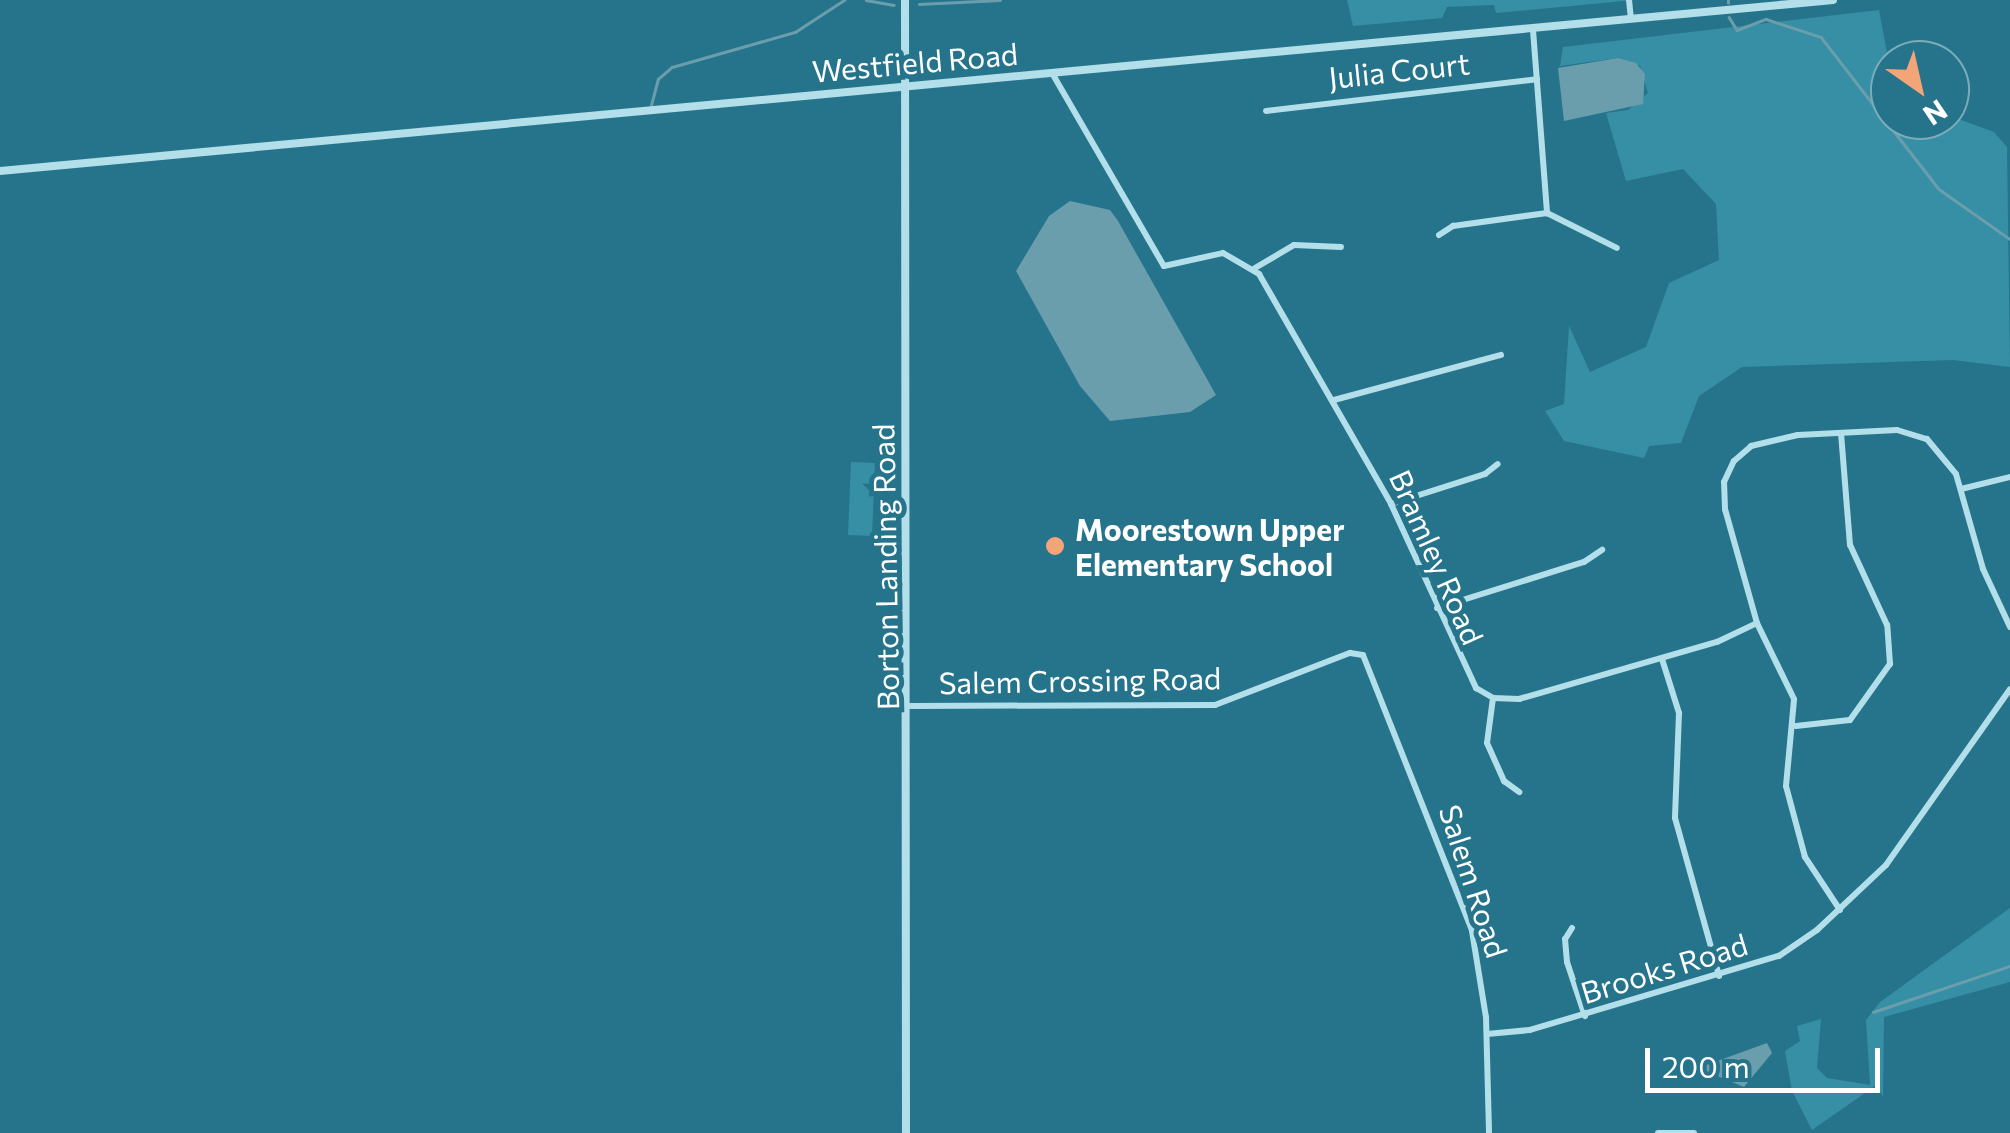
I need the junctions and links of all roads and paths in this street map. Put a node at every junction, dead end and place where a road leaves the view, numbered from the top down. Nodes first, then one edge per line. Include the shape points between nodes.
1 (905, 0) edge
2 (1629, 0) edge
3 (1833, 0) edge
4 (1631, 19) junction
5 (1533, 30) junction
6 (1052, 73) junction
7 (1537, 79) junction
8 (904, 85) junction
9 (1266, 111) dead end
10 (0, 171) edge
11 (1548, 213) junction
12 (1440, 235) dead end
13 (1341, 247) dead end
14 (1617, 248) dead end
15 (1255, 268) junction
16 (1501, 355) dead end
17 (1334, 400) junction
18 (1841, 434) junction
19 (1498, 464) dead end
20 (2010, 477) edge
21 (1962, 489) junction
22 (1391, 504) junction
23 (1602, 550) dead end
24 (1437, 608) junction
25 (1757, 623) junction
26 (2010, 627) edge
27 (1362, 655) joint
28 (1662, 659) junction
29 (2010, 689) edge
30 (1493, 698) junction
31 (910, 706) junction
32 (1796, 726) junction
33 (1519, 792) dead end
34 (1840, 910) junction
35 (1572, 928) dead end
36 (1719, 976) junction
37 (1584, 1016) junction
38 (1487, 1034) junction
39 (906, 1133) edge
40 (1489, 1133) edge
41 (1658, 1133) edge
42 (1694, 1133) edge

1 - 8 street, Borton Landing Road
2 - 4 street
3 - 4 street, Westfield Road
4 - 5 street, Westfield Road
5 - 6 street, Westfield Road
5 - 7 street
6 - 8 street, Westfield Road
6 - 15 street via 1169,268 1215,252
7 - 9 street, Julia Court
7 - 11 street
8 - 10 street, Westfield Road
8 - 31 street, Borton Landing Road
11 - 12 street via 1453,226
11 - 14 street
13 - 15 street via 1294,245
15 - 17 street, Bramley Road
16 - 17 street
17 - 22 street, Bramley Road
18 - 21 street via 1917,434 1944,454
18 - 25 street via 1768,439 1744,450 1730,468 1725,509
18 - 32 street via 1850,546 1887,625 1890,664 1850,720
19 - 22 street
20 - 21 street
21 - 26 street via 1983,569
22 - 24 street, Bramley Road
23 - 24 street via 1584,562
24 - 30 street, Bramley Road via 1464,671
25 - 28 street
25 - 32 street via 1790,688
27 - 31 street, Salem Crossing Road via 1350,653 1215,704
27 - 38 street, Salem Road via 1465,907
28 - 30 street via 1519,699
28 - 36 street via 1679,713 1675,818
29 - 34 street, Brooks Road via 1886,865
30 - 33 street via 1487,744 1504,780
31 - 39 street, Borton Landing Road
32 - 34 street via 1786,786 1805,856
34 - 36 street, Brooks Road via 1779,956
35 - 37 street via 1565,940 1567,962
36 - 37 street, Brooks Road
37 - 38 street, Brooks Road
38 - 40 street, Salem Road
41 - 42 street

